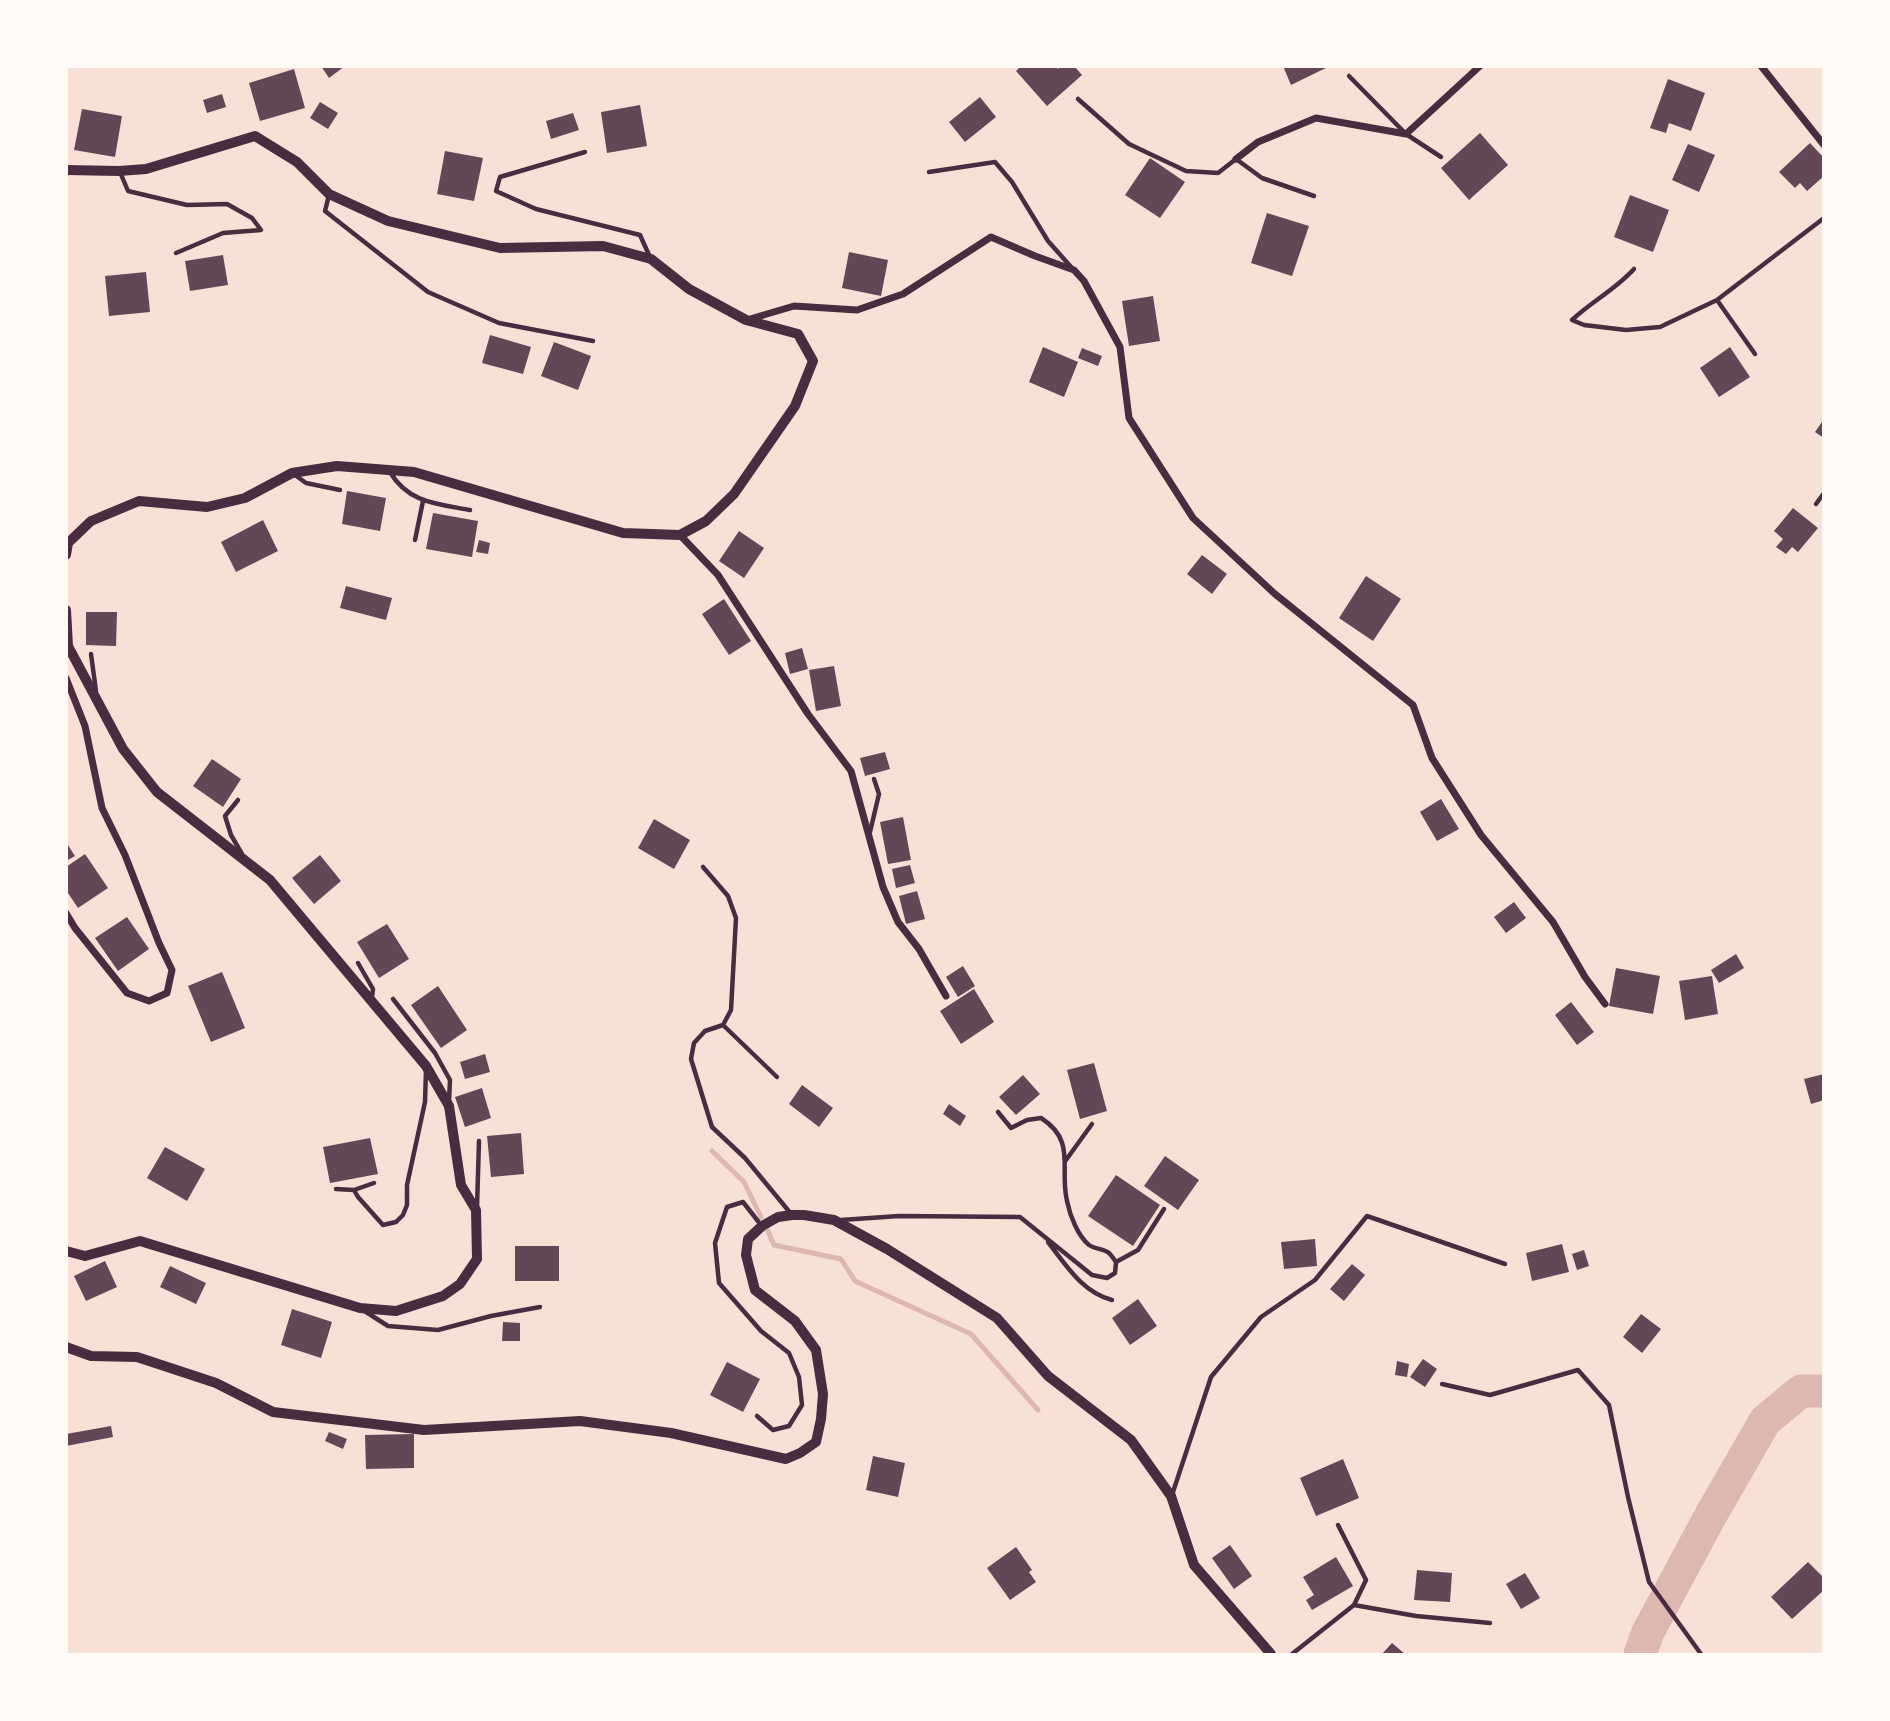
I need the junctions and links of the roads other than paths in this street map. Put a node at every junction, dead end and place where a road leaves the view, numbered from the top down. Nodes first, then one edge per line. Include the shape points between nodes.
1 (1480, 66) edge
2 (1761, 66) edge
3 (1349, 76) dead end
4 (1078, 99) dead end
5 (1406, 134) junction
6 (1824, 145) edge
7 (584, 152) dead end
8 (1441, 157) dead end
9 (1236, 159) junction
10 (66, 170) edge
11 (119, 171) junction
12 (929, 172) dead end
13 (329, 194) junction
14 (1314, 196) dead end
15 (1824, 218) edge
16 (176, 253) dead end
17 (651, 259) junction
18 (1634, 268) dead end
19 (1074, 270) junction
20 (1717, 300) junction
21 (746, 320) junction
22 (593, 341) dead end
23 (1755, 354) dead end
24 (390, 471) junction
25 (292, 473) junction
26 (340, 490) dead end
27 (1824, 493) edge
28 (423, 501) junction
29 (1816, 504) dead end
30 (470, 510) dead end
31 (680, 535) junction
32 (415, 540) dead end
33 (66, 555) edge
34 (66, 610) edge
35 (67, 648) edge
36 (91, 654) dead end
37 (66, 678) edge
38 (97, 701) junction
39 (874, 779) dead end
40 (238, 800) dead end
41 (869, 836) junction
42 (246, 862) junction
43 (703, 867) dead end
44 (66, 913) edge
45 (358, 963) dead end
46 (946, 996) dead end
47 (393, 999) dead end
48 (371, 1002) junction
49 (1605, 1004) dead end
50 (723, 1025) junction
51 (426, 1066) junction
52 (777, 1077) dead end
53 (449, 1106) junction
54 (998, 1112) dead end
55 (1092, 1124) dead end
56 (479, 1141) dead end
57 (1066, 1160) junction
58 (374, 1183) dead end
59 (336, 1189) dead end
60 (354, 1190) junction
61 (1164, 1209) dead end
62 (477, 1210) junction
63 (792, 1215) junction
64 (834, 1220) junction
65 (762, 1226) junction
66 (1043, 1236) junction
67 (66, 1251) edge
68 (1116, 1262) junction
69 (1505, 1264) dead end
70 (1112, 1300) dead end
71 (540, 1307) dead end
72 (360, 1308) junction
73 (66, 1347) edge
74 (1442, 1384) dead end
75 (757, 1416) dead end
76 (1171, 1496) junction
77 (1338, 1525) dead end
78 (1354, 1605) junction
79 (1490, 1623) dead end
80 (1271, 1654) edge
81 (1292, 1654) edge
82 (1701, 1654) edge

1 - 5 street
2 - 6 street
3 - 5 lane
4 - 9 lane via 1129,144 1185,171 1218,173
5 - 8 lane
5 - 9 street via 1316,118 1258,142
7 - 17 lane via 500,177 496,191 536,209 640,235
9 - 14 lane via 1262,178
10 - 11 street
11 - 13 street via 146,169 255,136 297,162
11 - 16 lane via 128,191 187,205 227,204 253,218 261,230 223,233
12 - 19 lane via 995,162 1048,241
13 - 17 street via 388,221 500,247 603,246
13 - 22 lane via 325,211 428,292 499,323
15 - 20 lane
17 - 21 street via 689,289
18 - 20 lane via 1572,320 1584,326 1626,330 1660,327
19 - 21 street via 991,237 903,294 856,310 794,306
19 - 49 street via 1120,346 1129,418 1193,518 1275,594 1413,705 1432,758 1481,835 1553,922
20 - 23 lane
21 - 31 street via 798,334 813,361 795,406 734,494 706,521
24 - 25 street via 337,466
24 - 28 lane via 396,482
24 - 31 street via 414,472 623,533
25 - 26 lane via 306,483
25 - 33 street via 246,498 207,507 139,501 91,522 68,543
27 - 29 lane
28 - 30 lane
28 - 32 lane
31 - 41 street via 718,575 808,714 851,771
34 - 35 street
35 - 38 street
36 - 38 lane
37 - 44 street via 85,726 102,808 172,970 167,993 149,1001 127,993
38 - 42 street via 123,749 157,792
39 - 41 lane via 879,794
40 - 42 lane via 225,816
41 - 46 street via 898,922
42 - 48 street via 270,880
43 - 50 lane via 728,896 736,918 731,1010
45 - 48 lane via 373,989
47 - 53 lane via 450,1080
48 - 51 street
50 - 52 lane
50 - 63 lane via 705,1031 694,1043 691,1059 712,1127
51 - 53 street
51 - 60 lane via 425,1102 403,1215 383,1225
53 - 62 street via 461,1185
54 - 57 lane via 1011,1128 1041,1118 1053,1125 1062,1139
55 - 57 lane
56 - 62 lane
57 - 68 lane via 1067,1202 1078,1232 1090,1246 1109,1253
58 - 60 lane
59 - 60 lane
61 - 68 lane via 1138,1250
62 - 72 street via 477,1259 460,1284 443,1296 396,1311
63 - 64 street
63 - 65 street
64 - 66 lane via 1020,1217
64 - 76 street via 997,1318 1048,1376 1131,1440
65 - 73 street via 748,1239 746,1255 755,1290 795,1321 816,1350 822,1394 816,1442 786,1460 671,1433 580,1421 424,1430 273,1412 216,1382 137,1357 91,1356
65 - 75 lane via 743,1202 727,1207 715,1243 719,1283 761,1332 789,1353 799,1377 802,1405 789,1426 773,1430
66 - 68 lane via 1092,1275 1107,1278 1115,1273
66 - 70 lane via 1077,1279 1098,1297
67 - 72 street via 85,1256 140,1241
69 - 76 lane via 1367,1216 1315,1280 1261,1317 1211,1377
71 - 72 lane via 438,1330 388,1326
74 - 82 lane via 1490,1395 1578,1370 1609,1405 1649,1582
76 - 80 street via 1194,1565
77 - 78 lane via 1366,1580
78 - 79 lane
78 - 81 lane

